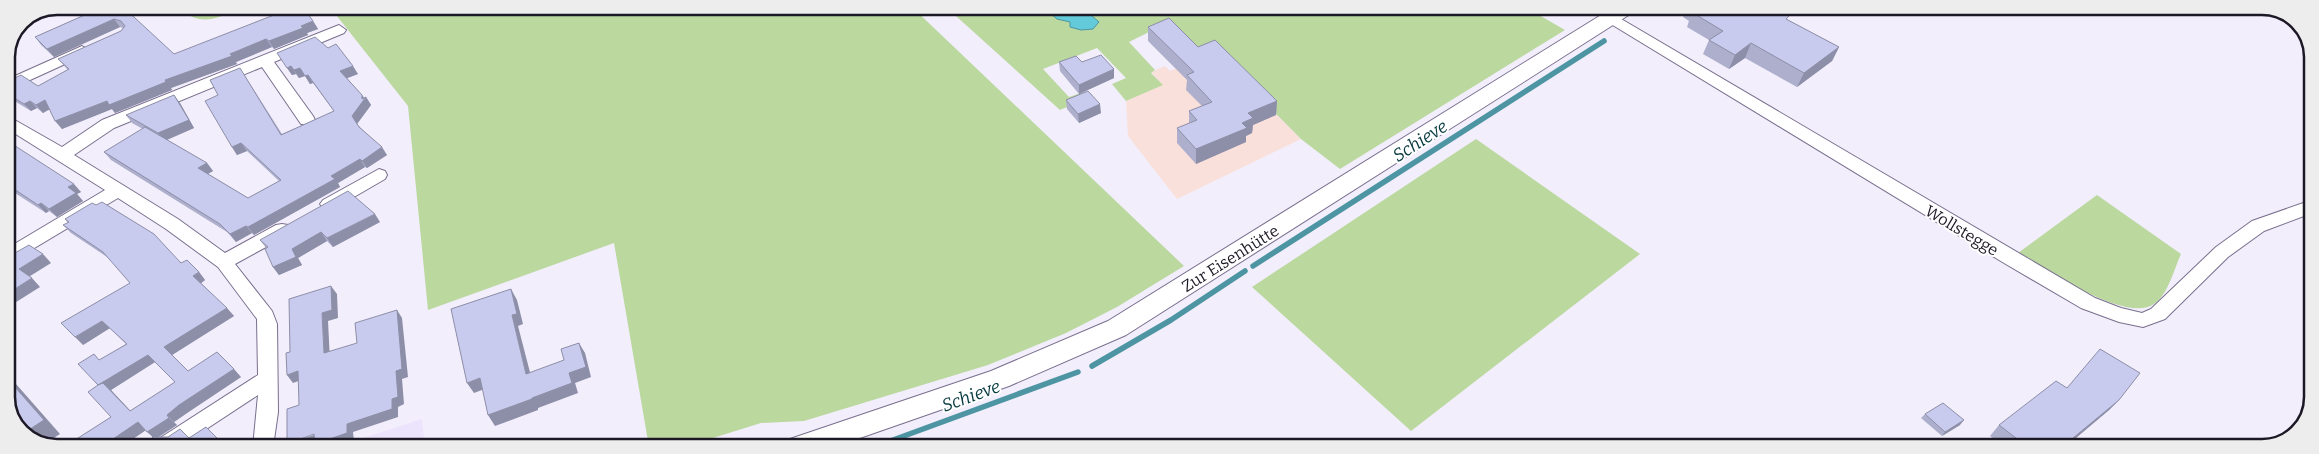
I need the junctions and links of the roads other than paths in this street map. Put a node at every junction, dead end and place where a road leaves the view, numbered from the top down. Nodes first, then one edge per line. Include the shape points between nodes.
1 (1615, 15) edge
2 (1625, 15) edge
3 (339, 30) dead end
4 (95, 46) edge
5 (266, 60) junction
6 (15, 82) edge
7 (307, 120) dead end
8 (15, 125) edge
9 (62, 154) junction
10 (379, 175) dead end
11 (118, 190) junction
12 (2304, 209) edge
13 (310, 214) edge
14 (293, 224) edge
15 (15, 253) edge
16 (224, 262) junction
17 (266, 380) junction
18 (175, 439) edge
19 (264, 439) edge
20 (824, 439) edge

1 - 20 street, Zur Eisenhütte via 1117,328 991,383
2 - 12 street, Wollstegge via 2010,258 2088,303 2119,314 2143,320 2158,314 2222,252 2258,226
3 - 5 street
4 - 6 street
5 - 7 street
5 - 9 street via 108,124
8 - 9 street
9 - 11 street
10 - 13 street
11 - 15 street
11 - 16 street
14 - 16 street
16 - 17 street via 268,324
17 - 18 street
17 - 19 street via 268,412

